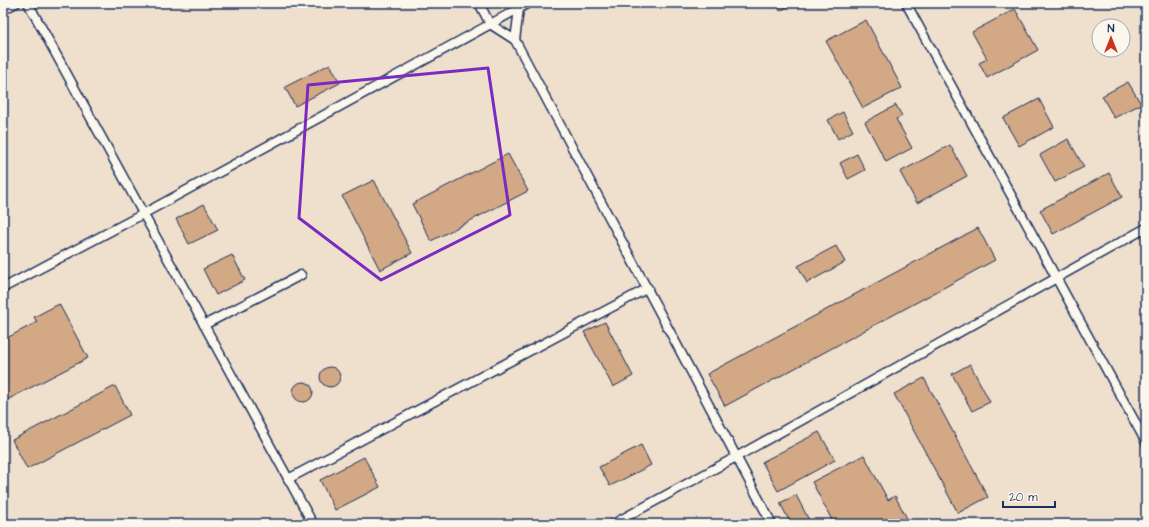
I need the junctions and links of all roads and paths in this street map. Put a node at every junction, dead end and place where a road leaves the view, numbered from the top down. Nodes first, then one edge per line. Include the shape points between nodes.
1 (16, 3) edge
2 (28, 3) edge
3 (479, 3) edge
4 (529, 3) edge
5 (906, 3) edge
6 (517, 6) edge
7 (3, 10) edge
8 (490, 24) junction
9 (515, 40) junction
10 (143, 214) junction
11 (1146, 228) edge
12 (301, 275) dead end
13 (1056, 278) junction
14 (3, 288) edge
15 (648, 288) junction
16 (204, 325) junction
17 (1146, 442) edge
18 (736, 457) junction
19 (288, 479) junction
20 (313, 524) edge
21 (612, 524) edge
22 (772, 524) edge

1 - 7 lane
2 - 10 lane
3 - 8 lane
4 - 6 lane
5 - 13 lane
6 - 8 lane
6 - 9 lane
8 - 9 lane
8 - 10 lane
9 - 15 lane
10 - 14 lane
10 - 16 lane
11 - 13 lane
12 - 16 lane
13 - 17 lane
13 - 18 lane
15 - 18 lane
15 - 19 lane
16 - 19 lane
18 - 21 lane
18 - 22 lane
19 - 20 lane

